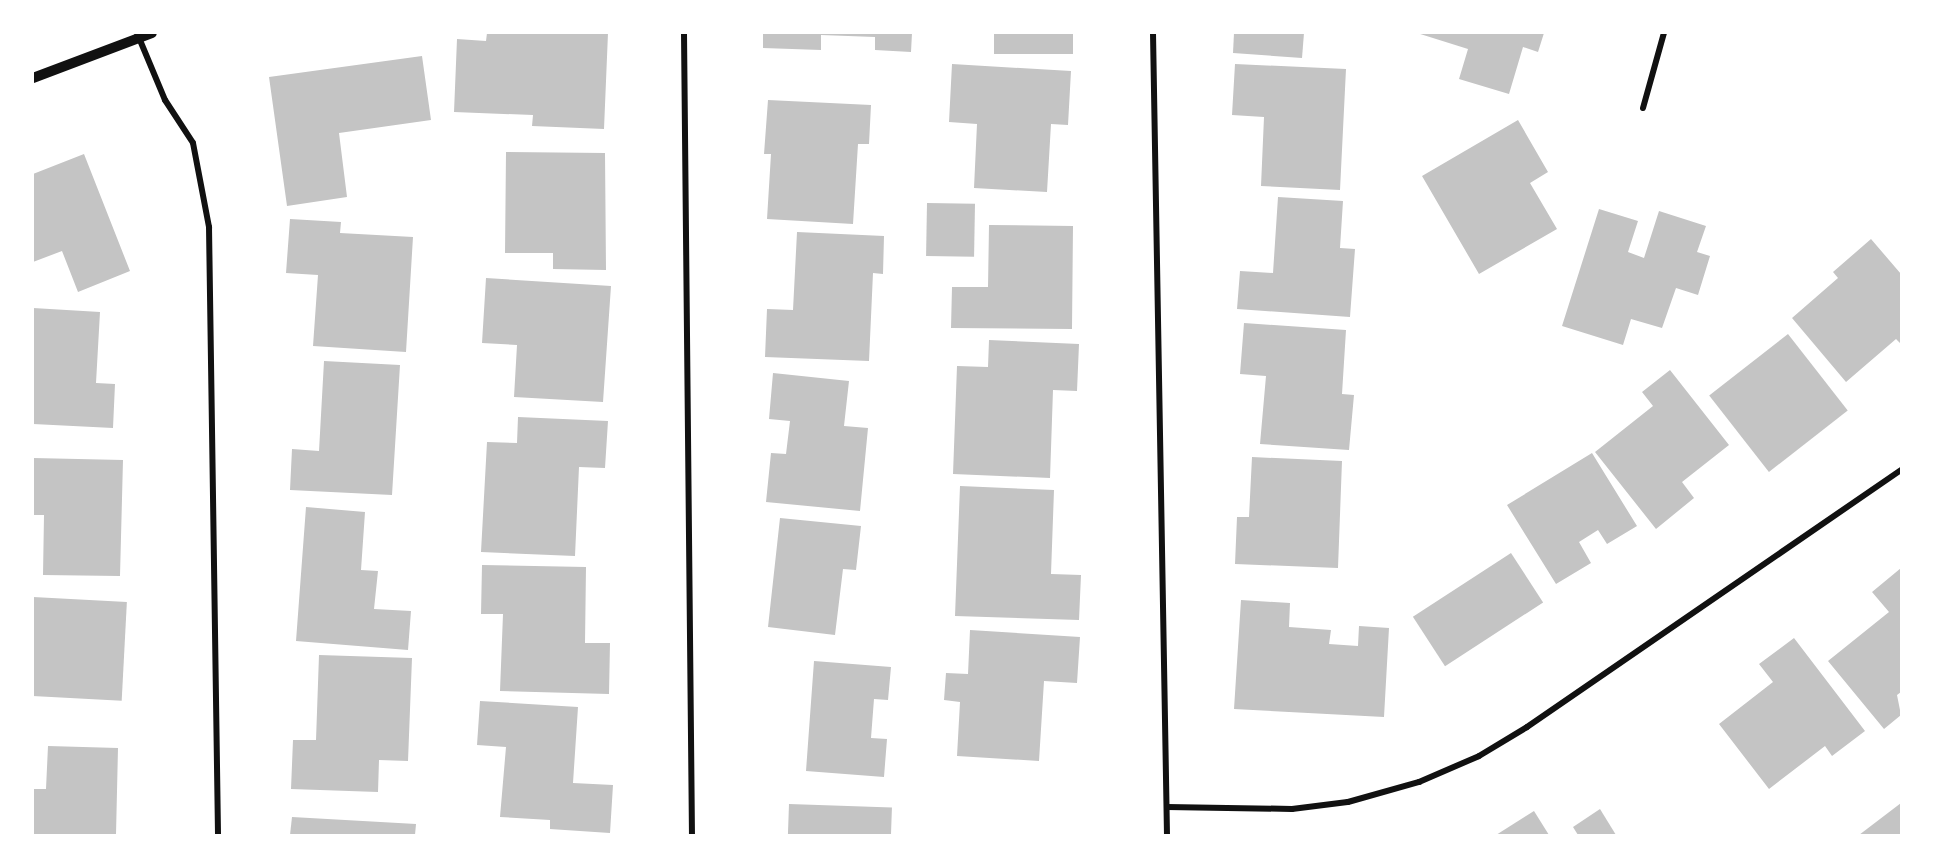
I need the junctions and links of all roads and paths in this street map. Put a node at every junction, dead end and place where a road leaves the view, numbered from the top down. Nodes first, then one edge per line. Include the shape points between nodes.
1 (152, 33) edge
2 (684, 33) edge
3 (1153, 33) edge
4 (1664, 33) edge
5 (138, 35) edge
6 (33, 78) edge
7 (1643, 108) dead end
8 (1901, 470) edge
9 (1167, 807) junction
10 (218, 835) edge
11 (692, 835) edge
12 (1167, 835) edge

1 - 5 street
2 - 11 street
3 - 9 street
4 - 7 street
5 - 6 street
5 - 10 street via 165,100 193,144 209,227
8 - 9 street via 1479,756 1419,782 1348,802 1292,809
9 - 12 street

